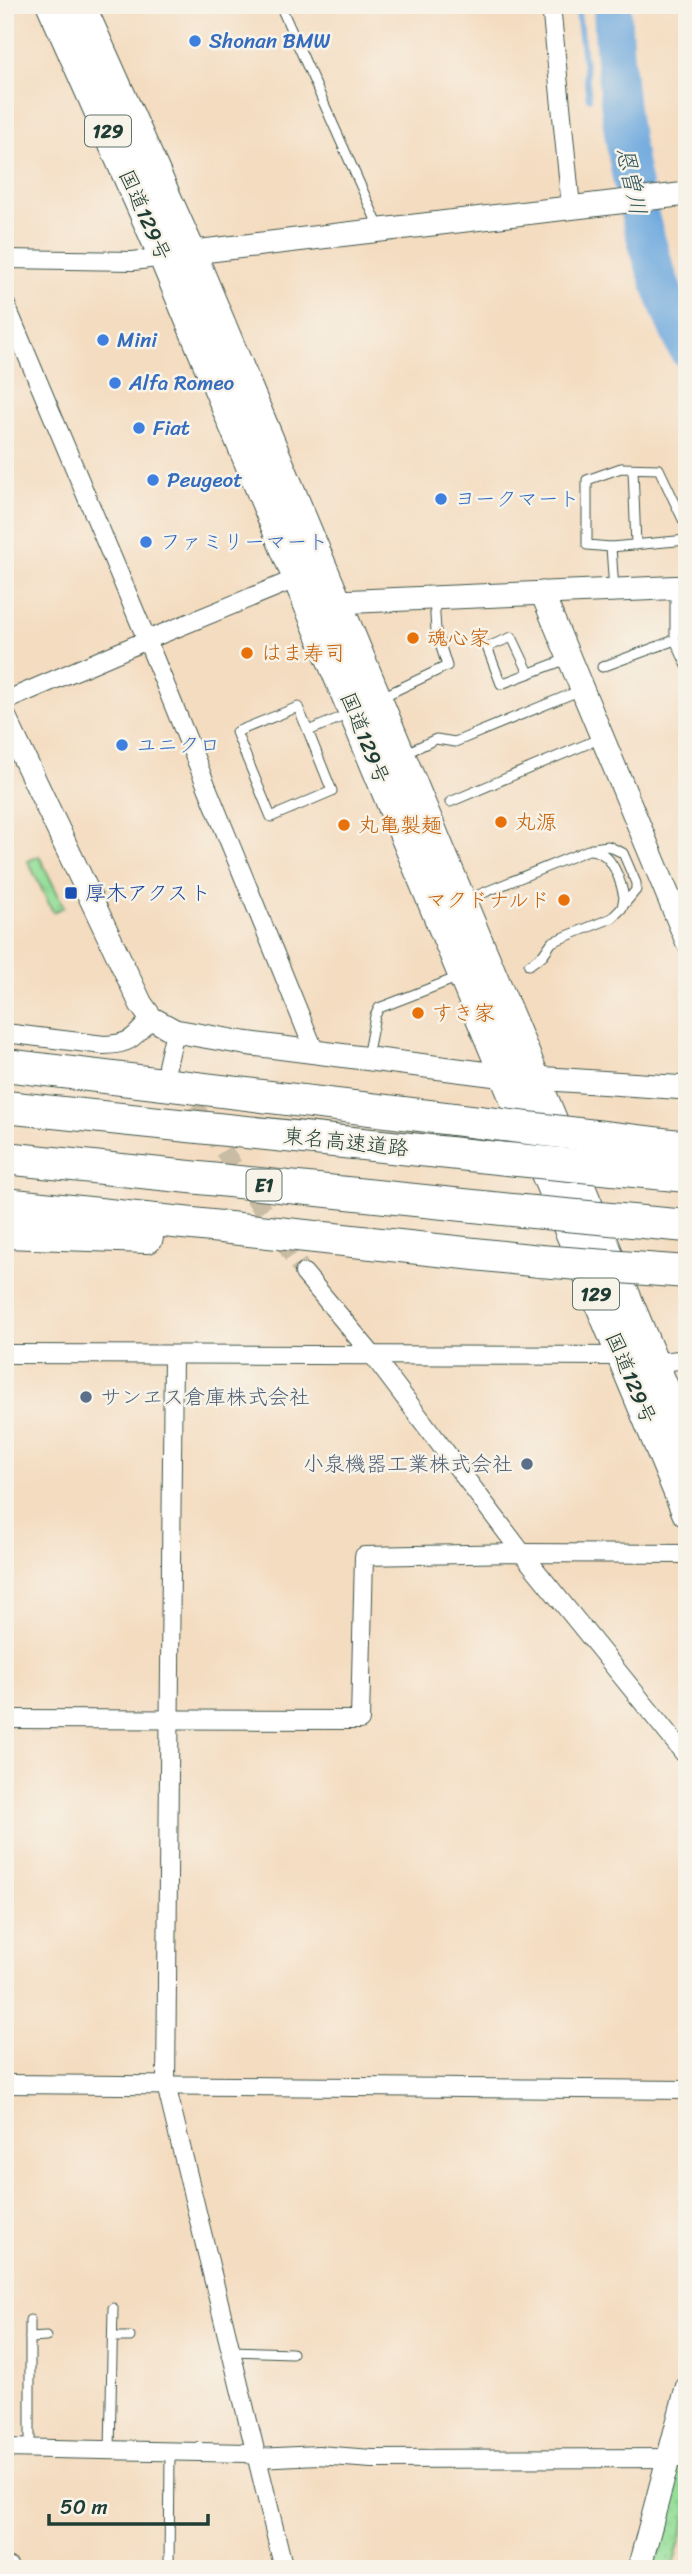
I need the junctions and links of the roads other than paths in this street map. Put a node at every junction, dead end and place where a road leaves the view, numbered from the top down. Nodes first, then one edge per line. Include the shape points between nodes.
1 (52, 5) edge
2 (80, 5) edge
3 (280, 5) edge
4 (551, 5) edge
5 (687, 194) edge
6 (571, 208) junction
7 (380, 229) junction
8 (177, 254) junction
9 (5, 259) edge
10 (5, 303) edge
11 (633, 469) junction
12 (687, 528) edge
13 (687, 540) edge
14 (636, 545) junction
15 (611, 547) junction
16 (299, 578) junction
17 (681, 587) edge
18 (614, 590) junction
19 (542, 593) junction
20 (434, 598) junction
21 (337, 602) junction
22 (687, 631) edge
23 (675, 636) junction
24 (147, 640) junction
25 (569, 658) junction
26 (687, 666) edge
27 (601, 667) dead end
28 (529, 673) junction
29 (582, 690) junction
30 (5, 701) edge
31 (365, 705) junction
32 (5, 718) edge
33 (308, 732) junction
34 (603, 738) junction
35 (401, 755) junction
36 (450, 802) dead end
37 (588, 850) junction
38 (461, 902) junction
39 (622, 908) junction
40 (687, 941) edge
41 (529, 965) dead end
42 (463, 975) junction
43 (151, 1018) junction
44 (176, 1031) junction
45 (5, 1033) edge
46 (315, 1052) junction
47 (367, 1058) junction
48 (5, 1065) edge
49 (167, 1066) dead end
50 (505, 1076) junction
51 (535, 1079) junction
52 (687, 1088) edge
53 (5, 1107) edge
54 (687, 1147) edge
55 (5, 1158) edge
56 (687, 1175) edge
57 (5, 1204) edge
58 (687, 1226) edge
59 (5, 1232) edge
60 (540, 1261) junction
61 (687, 1272) edge
62 (304, 1273) tunnel mouth
63 (5, 1354) edge
64 (173, 1355) junction
65 (622, 1356) junction
66 (373, 1357) junction
67 (687, 1359) edge
68 (653, 1363) junction
69 (687, 1444) edge
70 (687, 1512) edge
71 (522, 1553) junction
72 (687, 1555) edge
73 (5, 1719) edge
74 (169, 1720) junction
75 (687, 1757) edge
76 (5, 2084) edge
77 (166, 2085) junction
78 (687, 2090) edge
79 (113, 2308) dead end
80 (30, 2320) dead end
81 (30, 2337) junction
82 (46, 2337) dead end
83 (113, 2337) junction
84 (130, 2337) dead end
85 (231, 2351) junction
86 (292, 2353) dead end
87 (687, 2388) edge
88 (5, 2448) edge
89 (30, 2449) junction
90 (110, 2450) junction
91 (170, 2452) junction
92 (678, 2457) edge
93 (257, 2458) junction
94 (169, 2569) edge
95 (284, 2569) edge
96 (639, 2569) edge

1 - 8 highway, 国道129号 / 129
2 - 8 highway, 国道129号 / 129
3 - 7 lane
4 - 6 street
5 - 6 street
6 - 7 street
7 - 8 street
8 - 9 street via 133,261
8 - 16 highway, 国道129号 / 129
8 - 21 highway, 国道129号 / 129
10 - 24 street
11 - 12 lane via 659,469
11 - 14 lane
11 - 15 lane via 621,468 587,480 587,545
13 - 14 lane
14 - 15 lane
15 - 18 lane
16 - 24 street
16 - 31 highway, 国道129号 / 129
17 - 18 street
17 - 23 lane
18 - 19 street
19 - 20 street
19 - 25 street
20 - 21 street
20 - 31 lane via 436,631 447,666
21 - 31 highway, 国道129号 / 129
22 - 23 lane
23 - 26 lane
23 - 27 lane
24 - 30 street
24 - 46 street
25 - 28 lane
25 - 29 street
28 - 28 lane via 501,684 487,647 512,637
29 - 34 street
29 - 35 lane via 455,742 436,739
31 - 33 lane
31 - 35 highway, 国道129号 / 129
31 - 42 highway, 国道129号 / 129
32 - 43 street
33 - 33 lane via 332,792 271,817 236,732 298,707
34 - 36 lane
34 - 40 street
35 - 38 highway, 国道129号 / 129
37 - 38 lane
37 - 39 lane via 602,852 610,860 622,888
37 - 39 lane via 608,846 623,853 636,890
38 - 51 highway, 国道129号 / 129
39 - 41 lane via 612,918 552,942 543,956
42 - 47 lane via 379,1008
42 - 50 highway, 国道129号 / 129
43 - 44 street
43 - 45 street via 131,1041 120,1044
44 - 46 street
44 - 49 street
46 - 47 street
47 - 50 street
48 - 54 highway, bridge
50 - 51 street
50 - 65 highway, 国道129号 / 129
51 - 52 street
51 - 68 highway, 国道129号 / 129
53 - 56 highway, 東名高速道路, bridge
55 - 58 highway, E1, bridge
57 - 60 highway
59 - 60 highway via 237,1240
60 - 61 highway, bridge
62 - 66 street
63 - 64 street
64 - 66 street
64 - 74 street
65 - 66 street
65 - 70 highway, 国道129号 / 129
66 - 71 street
67 - 68 street
68 - 69 highway, 国道129号 / 129
71 - 72 street
71 - 74 street via 364,1556 360,1720
71 - 75 street
73 - 74 street
74 - 77 street
76 - 77 street
77 - 78 street
77 - 85 street
79 - 83 lane
80 - 81 lane
81 - 82 lane
81 - 89 lane
83 - 84 lane
83 - 90 lane
85 - 86 lane
85 - 93 street
87 - 92 street
88 - 89 street
89 - 90 street
90 - 91 street
91 - 93 street via 248,2453
91 - 94 lane
92 - 93 street
92 - 96 street
93 - 95 street

